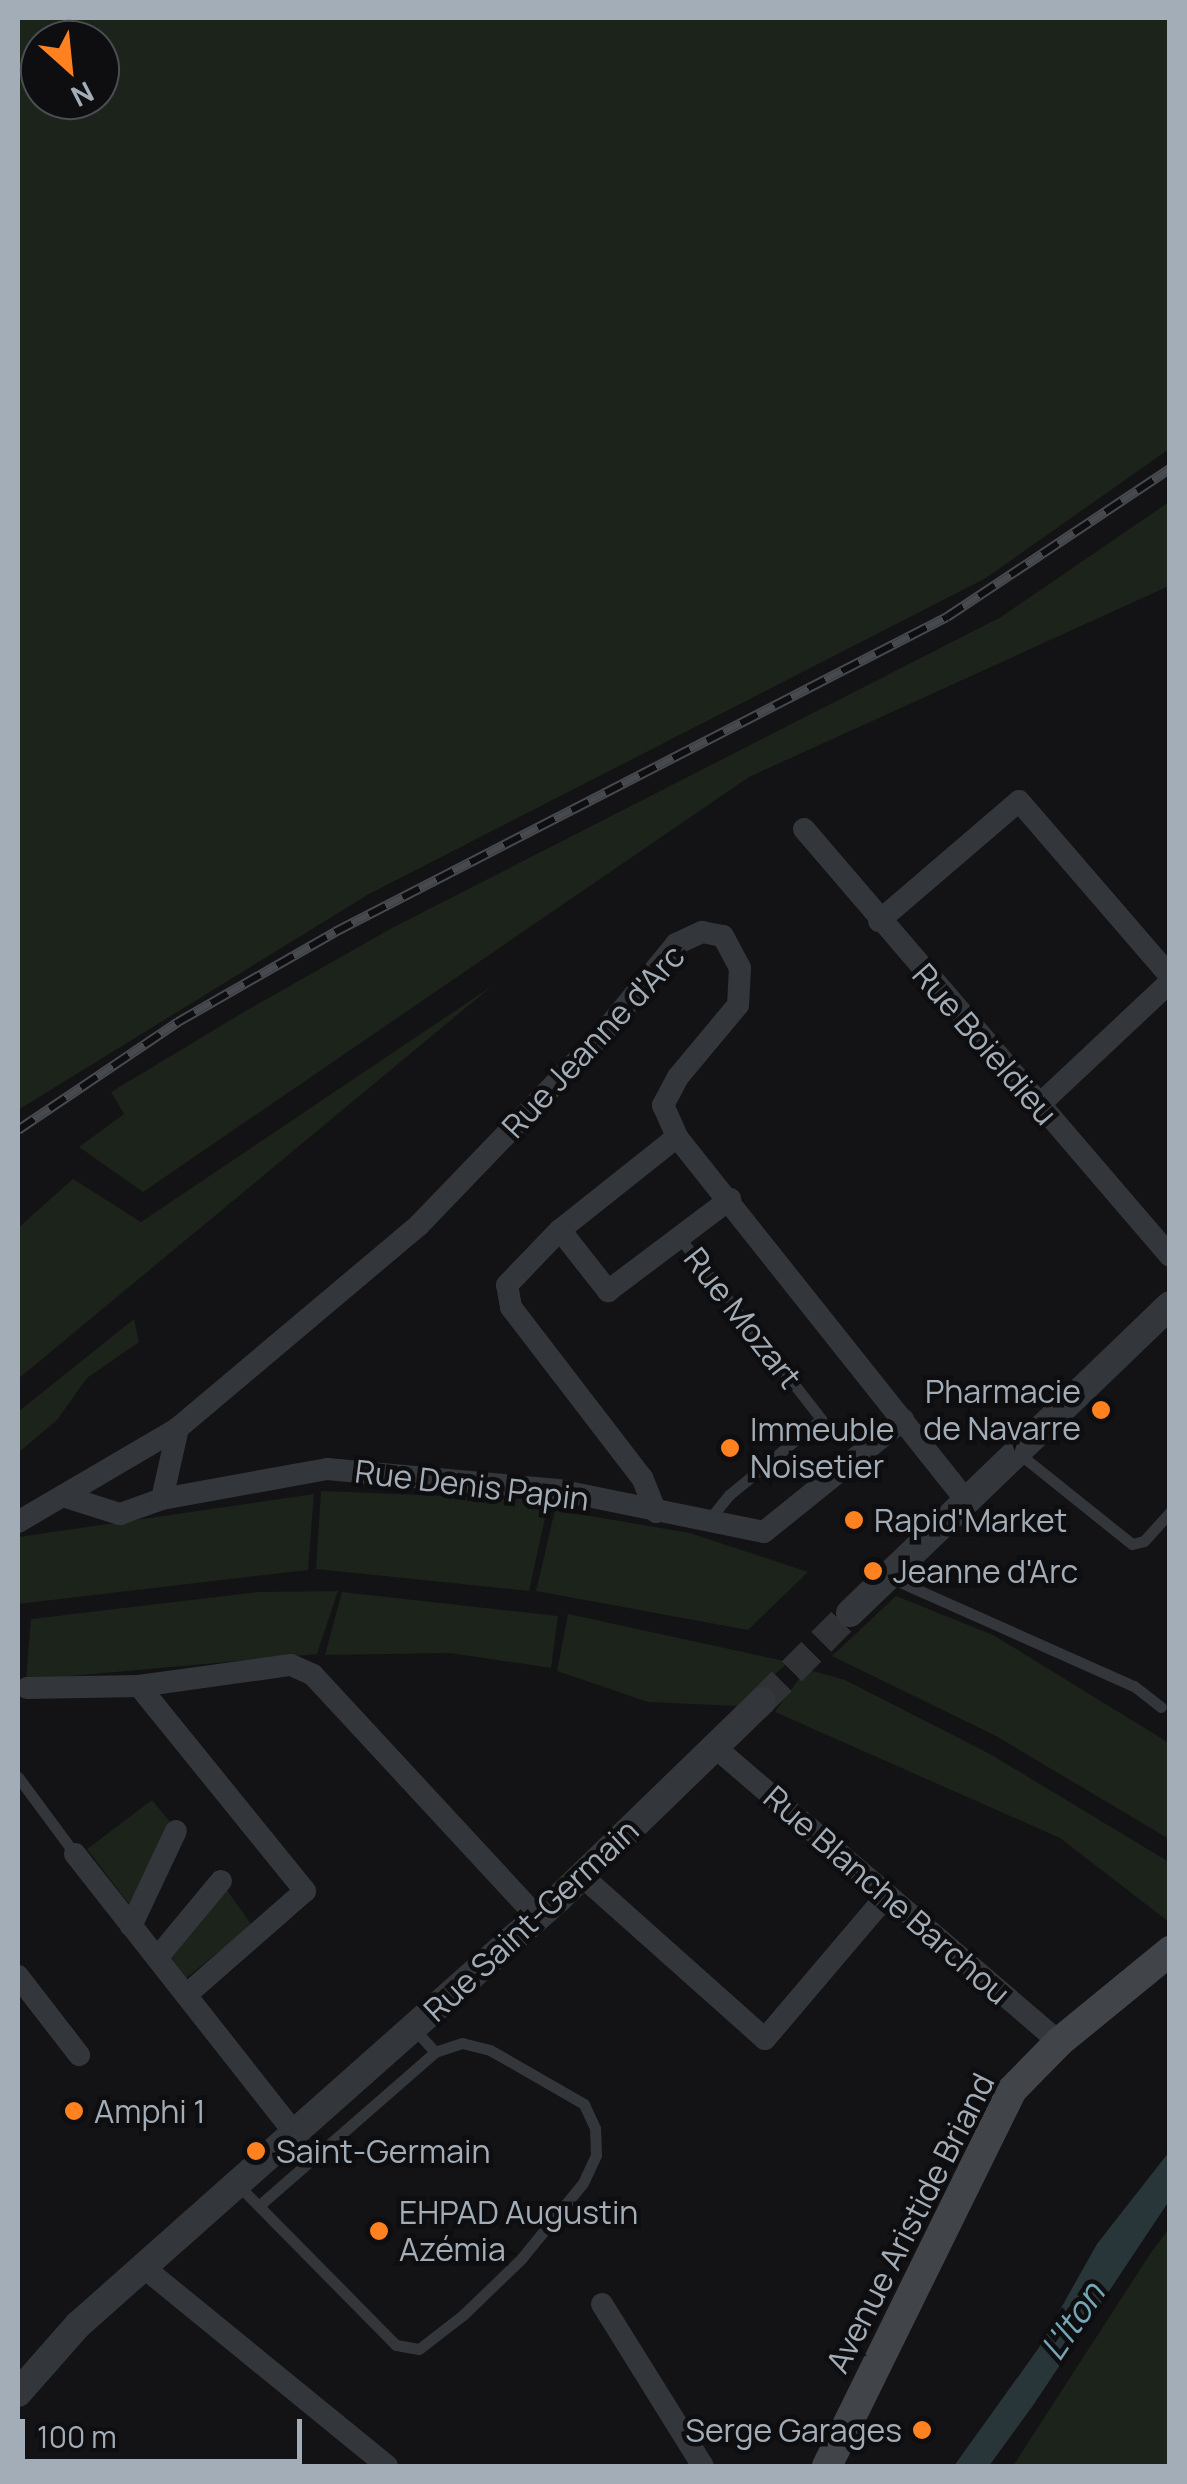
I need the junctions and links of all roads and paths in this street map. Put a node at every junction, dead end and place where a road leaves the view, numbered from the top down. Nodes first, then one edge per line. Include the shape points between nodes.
1 (804, 830) dead end
2 (879, 921) junction
3 (1170, 979) edge
4 (1039, 1105) junction
5 (676, 1137) junction
6 (730, 1198) junction
7 (560, 1230) junction
8 (679, 1237) junction
9 (1170, 1256) edge
10 (1170, 1305) edge
11 (904, 1420) junction
12 (178, 1428) junction
13 (1017, 1452) junction
14 (66, 1497) junction
15 (162, 1499) junction
16 (966, 1500) junction
17 (656, 1512) junction
18 (1170, 1512) edge
19 (18, 1522) edge
20 (706, 1523) junction
21 (887, 1576) junction
22 (850, 1614) tunnel mouth
23 (139, 1686) junction
24 (27, 1688) dead end
25 (762, 1701) tunnel mouth
26 (1161, 1707) dead end
27 (716, 1748) junction
28 (18, 1777) edge
29 (176, 1831) dead end
30 (76, 1854) joint
31 (582, 1876) junction
32 (221, 1882) dead end
33 (887, 1894) junction
34 (538, 1918) junction
35 (131, 1926) junction
36 (1170, 1952) edge
37 (157, 1958) junction
38 (18, 1976) edge
39 (186, 1995) junction
40 (414, 2029) junction
41 (1058, 2042) junction
42 (435, 2052) junction
43 (79, 2056) dead end
44 (295, 2134) junction
45 (236, 2184) junction
46 (262, 2203) junction
47 (142, 2266) junction
48 (602, 2304) dead end
49 (18, 2393) edge
50 (387, 2466) edge
51 (703, 2466) edge
52 (826, 2466) edge

1 - 2 street, Rue Boieldieu
2 - 3 street via 1020,801
2 - 4 street, Rue Boieldieu
3 - 4 street
4 - 9 street, Rue Boieldieu
5 - 6 street
5 - 7 street
5 - 12 street, Rue Jeanne d'Arc via 663,1106 678,1077 738,1005 740,968 724,936 702,932 676,944 600,1038 419,1225
6 - 8 street
6 - 11 street
7 - 8 street via 608,1291
7 - 17 street via 512,1276 506,1286 511,1308 642,1478
8 - 20 lane, Rue Mozart via 821,1420 728,1495
10 - 13 street
11 - 16 street
11 - 20 street, Rue Denis Papin via 764,1532
12 - 14 street, Rue Jeanne d'Arc
12 - 15 street
13 - 16 street
13 - 18 lane via 1132,1544 1144,1541
14 - 15 street, Rue Denis Papin via 120,1514
14 - 19 street, Rue Jeanne d'Arc
15 - 17 street, Rue Denis Papin via 327,1469 558,1490
16 - 21 street
17 - 20 street, Rue Denis Papin
21 - 22 street
21 - 26 lane via 1134,1686
23 - 24 street
23 - 34 street via 291,1665 313,1675
23 - 39 street via 305,1890
25 - 27 street, Rue Saint-Germain
27 - 31 street, Rue Saint-Germain
27 - 33 street, Rue Blanche Barchou
28 - 30 lane
29 - 35 street
30 - 35 street
31 - 33 street via 765,2040
31 - 34 street, Rue Saint-Germain
32 - 37 street
33 - 41 street, Rue Blanche Barchou
34 - 40 street, Rue Saint-Germain
35 - 37 street
36 - 41 main road, Avenue Aristide Briand
37 - 39 street
38 - 43 street
39 - 44 street
40 - 42 lane
40 - 44 street, Rue Saint-Germain
41 - 52 main road, Avenue Aristide Briand via 998,2114
42 - 46 lane
42 - 46 lane via 462,2043 490,2050 584,2104 595,2128 596,2155 583,2183 463,2315 418,2350 396,2345
44 - 45 street, Rue Saint-Germain
45 - 46 lane
45 - 47 street, Rue Saint-Germain
47 - 49 street, Rue Saint-Germain
47 - 50 street
48 - 51 street

